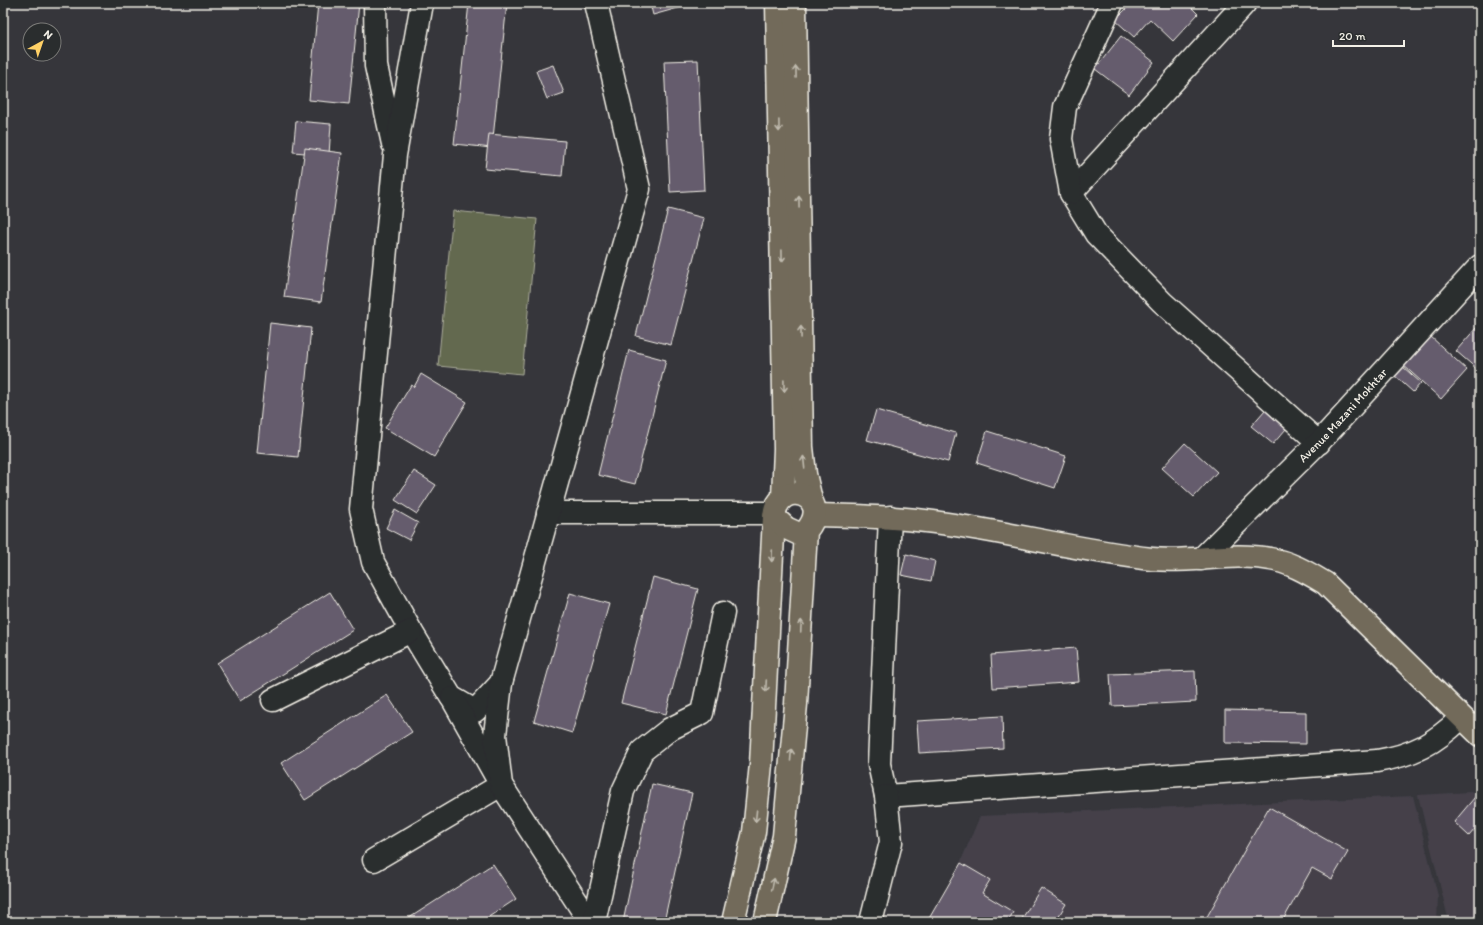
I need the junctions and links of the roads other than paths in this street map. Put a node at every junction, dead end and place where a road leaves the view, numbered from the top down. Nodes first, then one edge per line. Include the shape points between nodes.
1 (375, 3) edge
2 (422, 3) edge
3 (596, 3) edge
4 (777, 3) edge
5 (794, 3) edge
6 (1112, 3) edge
7 (1245, 3) edge
8 (395, 154) junction
9 (1071, 193) junction
10 (1480, 266) edge
11 (1319, 442) junction
12 (777, 509) junction
13 (548, 513) junction
14 (811, 515) junction
15 (890, 517) junction
16 (1201, 559) junction
17 (723, 613) dead end
18 (412, 631) junction
19 (501, 683) junction
20 (451, 697) junction
21 (273, 700) dead end
22 (1461, 718) junction
23 (1480, 736) edge
24 (501, 785) junction
25 (886, 796) junction
26 (374, 860) dead end
27 (590, 922) edge
28 (594, 922) edge
29 (733, 922) edge
30 (765, 922) edge
31 (871, 922) edge

1 - 8 street via 376,66
2 - 8 street
3 - 13 street via 639,189
4 -> 12 main road via 785,449
14 -> 5 main road via 802,447
6 - 9 street via 1065,107 1060,139
7 - 9 street
8 - 18 street via 361,509 373,562
9 - 11 street via 1096,234 1162,302
10 - 11 street, Avenue Mazani Mokhtar
11 - 16 street, Avenue Mazani Mokhtar
12 - 13 street
12 - 14 main road via 792,493 802,494
12 - 14 main road via 786,528 799,534
12 -> 29 main road via 756,817
13 - 19 street
14 - 15 main road
30 -> 14 main road via 784,836
15 - 16 main road via 949,524 1088,550 1154,559
15 - 25 street via 879,764
16 - 22 main road via 1242,556 1271,559 1299,568 1325,583
17 - 28 street via 702,713 670,729 642,751 624,792
18 - 20 street
18 - 21 street
19 - 20 street via 475,711
19 - 24 street via 495,735
20 - 24 street
22 - 23 main road
22 - 25 street via 1443,735 1423,748 1401,757 1377,761
24 - 26 street
24 - 27 street
25 - 31 street via 892,842

